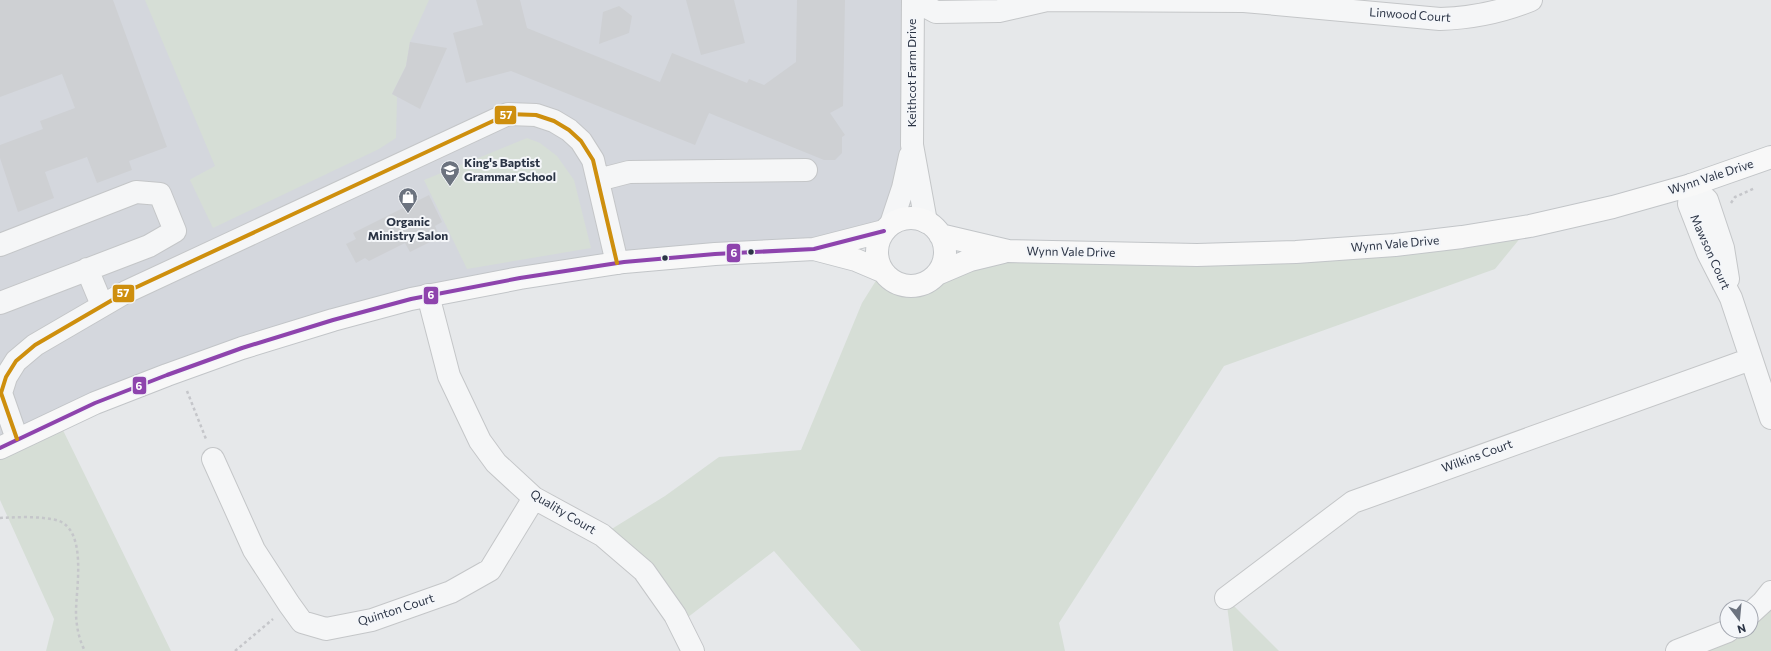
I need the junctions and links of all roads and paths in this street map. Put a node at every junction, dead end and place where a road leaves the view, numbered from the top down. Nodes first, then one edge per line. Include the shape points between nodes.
1 (914, 0) edge
2 (1046, 0) edge
3 (1093, 0) edge
4 (1531, 0) edge
5 (1341, 4) edge
6 (912, 145) junction
7 (1771, 157) edge
8 (806, 170) dead end
9 (598, 180) junction
10 (1691, 185) junction
11 (1756, 187) dead end
12 (1713, 219) junction
13 (888, 228) junction
14 (933, 228) junction
15 (0, 245) edge
16 (814, 249) junction
17 (1008, 251) junction
18 (617, 263) junction
19 (87, 269) junction
20 (882, 271) junction
21 (937, 274) junction
22 (428, 295) junction
23 (1731, 298) junction
24 (0, 303) edge
25 (102, 306) junction
26 (1751, 358) junction
27 (179, 370) junction
28 (1771, 418) edge
29 (8, 444) edge
30 (213, 459) joint
31 (534, 498) junction
32 (0, 518) edge
33 (1771, 592) edge
34 (1226, 598) dead end
35 (289, 604) junction
36 (1759, 606) edge
37 (1719, 635) edge
38 (85, 651) edge
39 (235, 651) edge
40 (693, 651) edge
41 (1677, 651) edge

1 - 2 street, Linwood Court via 936,12 999,11
1 - 6 street, Keithcot Farm Drive
2 - 3 street, Linwood Court
3 - 5 street, Linwood Court
4 - 5 street, Linwood Court via 1469,18 1440,19
6 - 13 street, Keithcot Farm Drive via 902,188
6 - 14 street, Keithcot Farm Drive
7 - 10 main road, Wynn Vale Drive
8 - 9 street via 629,172
9 - 18 street
9 - 25 street via 593,160 581,141 569,130 536,115 508,114 126,292
10 - 12 street, Mawson Court via 1707,200
10 - 17 main road, Wynn Vale Drive via 1530,226 1395,245 1197,255
10 - 23 street, Mawson Court via 1689,204 1708,253
11 - 12 path via 1735,196 1725,215
12 - 23 street, Mawson Court via 1723,248
13 - 14 main road via 909,218
13 - 16 main road
13 - 20 main road via 880,237 876,251
14 - 17 main road, Wynn Vale Drive
14 - 21 main road via 945,255
15 - 19 street via 136,192 160,194 175,231 149,246
16 - 18 main road via 715,254
16 - 20 main road via 856,260
17 - 21 main road, Wynn Vale Drive via 970,260
18 - 22 main road
19 - 24 street
19 - 25 street
20 - 21 main road via 896,283 913,286 922,284
22 - 27 main road via 325,322
22 - 31 street, Quality Court via 449,376 480,441 496,464
23 - 26 street, Mawson Court
25 - 29 street via 34,345 16,361 6,377 1,393
26 - 28 street, Mawson Court
26 - 34 street, Wilkins Court via 1353,502
27 - 29 main road via 95,403
27 - 30 path
30 - 35 street, Quinton Court via 254,550
31 - 35 street, Quinton Court via 490,570 451,592 372,620 326,629 302,622
31 - 40 street, Quality Court via 602,535 644,571 675,615
32 - 38 path via 57,520 71,530 78,552 76,613
33 - 36 street
35 - 39 path
37 - 41 street

